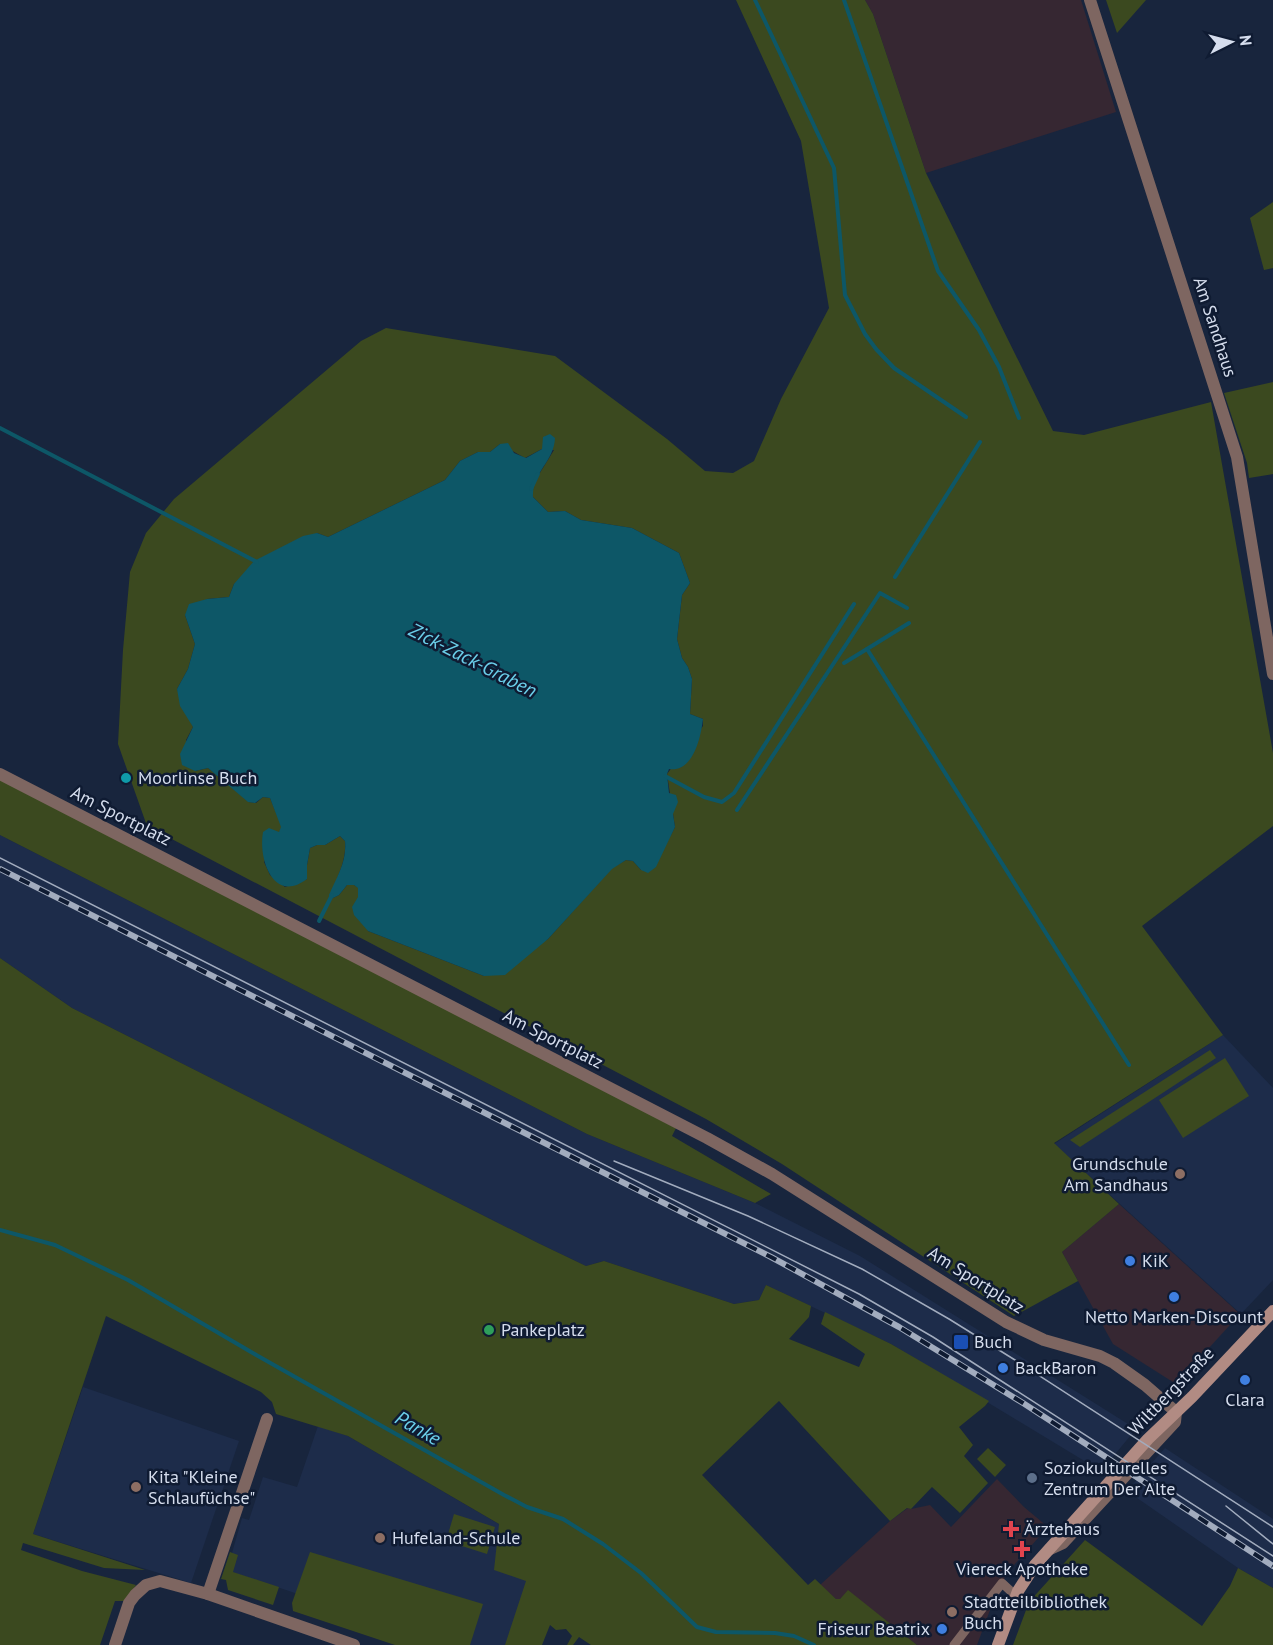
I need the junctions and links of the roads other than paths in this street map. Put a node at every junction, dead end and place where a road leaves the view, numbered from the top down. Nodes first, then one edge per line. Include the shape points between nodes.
1 (1090, 0) edge
2 (1273, 674) edge
3 (0, 774) edge
4 (1273, 1311) edge
5 (1176, 1412) junction
6 (267, 1419) dead end
7 (208, 1594) junction
8 (1016, 1596) junction
9 (115, 1645) edge
10 (354, 1645) edge
11 (954, 1645) edge
12 (998, 1645) edge

1 - 2 street, Am Sandhaus via 1238,457
3 - 5 street, Am Sportplatz via 707,1138 1006,1322 1044,1340 1100,1356 1125,1370
4 - 5 main road, Wiltbergstraße
5 - 8 main road, Wiltbergstraße via 1050,1549
6 - 7 street
7 - 9 street via 167,1582 146,1585 129,1603
7 - 10 street
8 - 11 street via 1002,1583
8 - 12 main road, Wiltbergstraße

